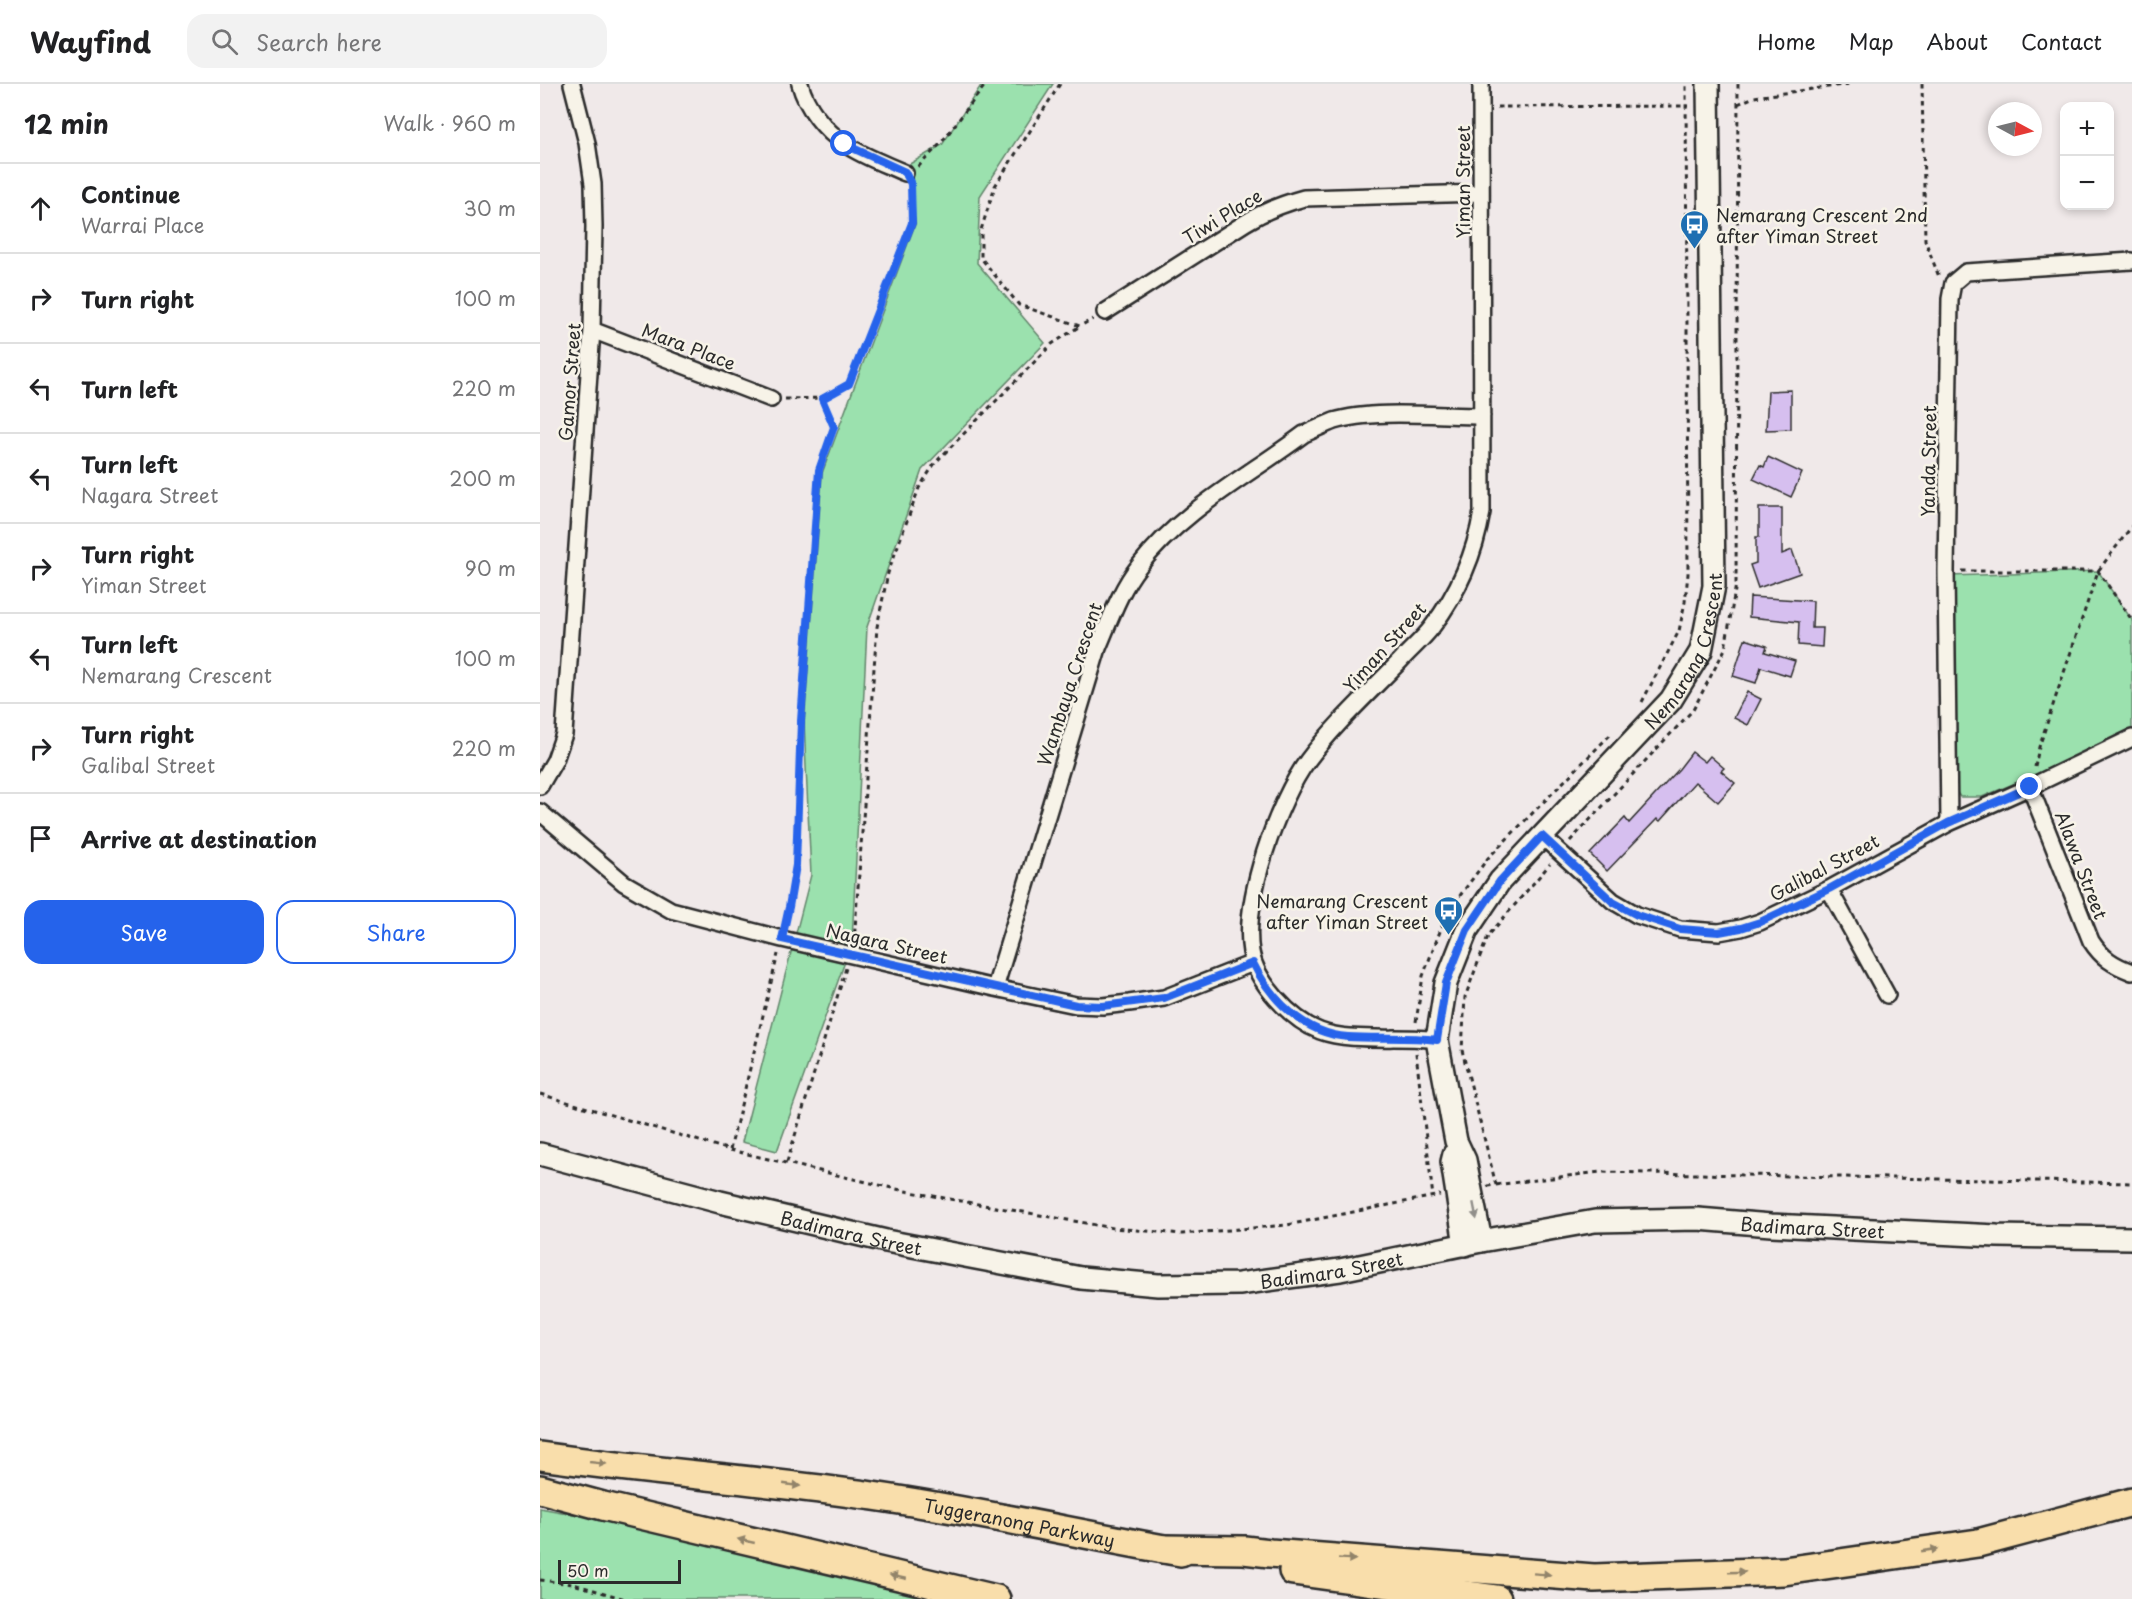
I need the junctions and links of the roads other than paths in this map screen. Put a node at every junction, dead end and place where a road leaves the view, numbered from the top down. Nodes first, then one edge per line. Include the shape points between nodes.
1 (572, 84) edge
2 (800, 84) edge
3 (1481, 84) edge
4 (1708, 84) edge
5 (905, 172) road end
6 (1481, 193) junction
7 (2132, 261) edge
8 (1105, 312) road end
9 (592, 330) junction
10 (771, 399) road end
11 (1482, 416) junction
12 (2132, 738) edge
13 (540, 786) edge
14 (2030, 787) junction
15 (540, 812) edge
16 (1948, 823) junction
17 (1542, 836) junction
18 (1829, 889) junction
19 (1253, 963) junction
20 (2132, 972) edge
21 (995, 988) junction
22 (1887, 995) dead end
23 (1437, 1040) junction
24 (540, 1154) edge
25 (2132, 1238) edge
26 (1473, 1243) junction
27 (540, 1456) edge
28 (540, 1489) edge
29 (2132, 1502) edge
30 (1164, 1549) junction
31 (996, 1599) edge
32 (1497, 1599) edge

1 - 9 street, Gamor Street via 593,184
2 - 5 street via 823,124 844,144
3 - 6 street, Yiman Street
4 - 17 main road, Nemarang Crescent via 1714,586 1701,651 1671,699
6 - 8 street, Tiwi Place via 1304,198 1282,204 1245,223
6 - 11 street, Yiman Street
7 - 16 street, Yanda Street via 1966,272 1953,283 1946,571
9 - 10 street, Mara Place
9 - 13 street, Gamor Street via 564,734
11 - 19 street, Yiman Street via 1482,512 1464,575 1430,629 1325,739 1284,800 1257,881 1250,927
11 - 21 street, Wambaya Crescent via 1352,417 1304,434 1192,513 1138,566 1120,594 1098,648
12 - 14 street, Galibal Street
14 - 16 street, Galibal Street
14 - 20 street, Alawa Street via 2091,941 2100,955
15 - 21 street, Nagara Street via 624,883 671,909
16 - 18 street, Galibal Street
17 - 18 street, Galibal Street via 1613,902 1637,915 1680,929 1719,932 1741,928
17 - 23 main road, Nemarang Crescent via 1500,881 1467,930 1446,983
18 - 22 street
19 - 21 street, Nagara Street via 1164,998 1120,1004 1076,1005
19 - 23 street, Yiman Street via 1285,1007 1321,1031 1348,1037
23 - 26 main road, Nemarang Crescent via 1456,1141 1452,1162
24 - 26 main road, Badimara Street via 886,1241 1092,1279 1158,1285 1239,1284 1340,1270
25 - 26 main road, Badimara Street via 1997,1236 1698,1219 1595,1221
27 -> 30 highway, Tuggeranong Parkway via 875,1496
31 -> 28 highway
30 -> 29 highway via 1244,1550 1594,1578 1784,1570 1978,1543
30 - 32 highway, Tuggeranong Parkway

